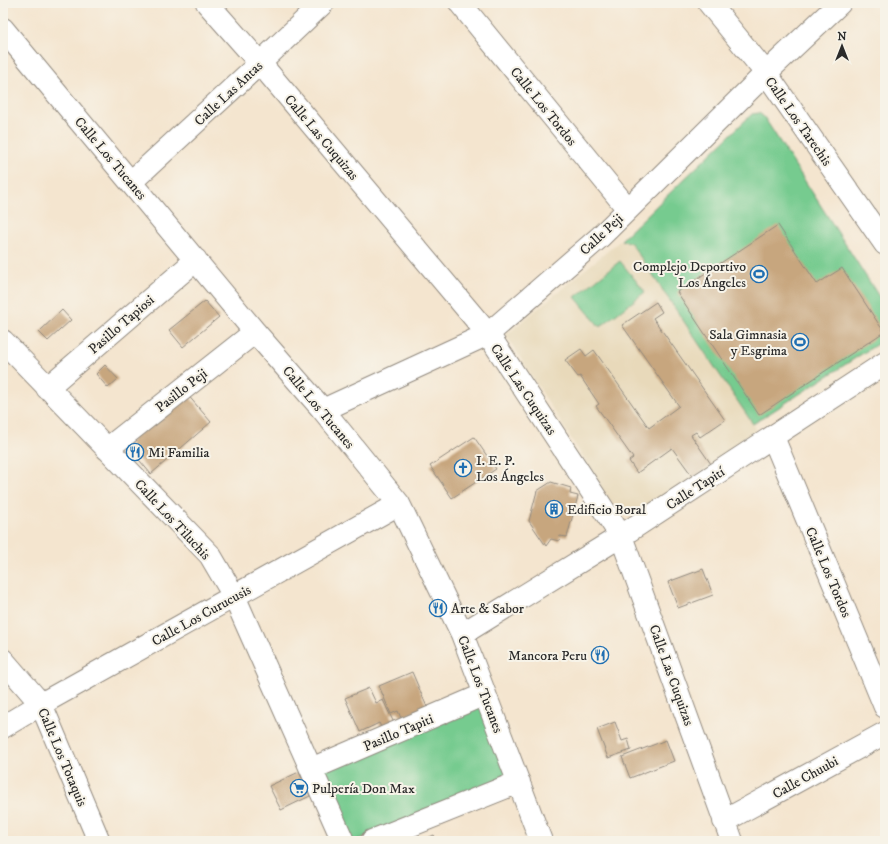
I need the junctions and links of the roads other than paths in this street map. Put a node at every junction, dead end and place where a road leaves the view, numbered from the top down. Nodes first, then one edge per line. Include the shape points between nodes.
1 (207, 3) edge
2 (323, 3) edge
3 (460, 3) edge
4 (709, 3) edge
5 (840, 3) edge
6 (3, 29) edge
7 (260, 64) junction
8 (766, 73) junction
9 (131, 182) junction
10 (628, 209) junction
11 (885, 244) edge
12 (196, 260) junction
13 (255, 332) junction
14 (488, 334) junction
15 (3, 341) edge
16 (885, 363) edge
17 (47, 388) junction
18 (323, 410) junction
19 (773, 437) junction
20 (107, 449) junction
21 (399, 504) junction
22 (622, 536) junction
23 (234, 596) junction
24 (462, 634) junction
25 (3, 660) edge
26 (485, 694) junction
27 (41, 704) junction
28 (885, 707) edge
29 (3, 727) edge
30 (885, 733) edge
31 (311, 769) junction
32 (519, 782) junction
33 (724, 821) junction
34 (99, 841) edge
35 (343, 841) edge
36 (372, 841) edge
37 (541, 841) edge
38 (732, 841) edge

1 - 7 street, Calle Las Cuquizas
2 - 7 street, Calle Las Antas
3 - 10 street, Calle Los Tordos
4 - 8 street, Calle Los Tarechis
5 - 8 street, Calle Peji
6 - 9 street, Calle Los Tucanes
7 - 9 street, Calle Las Antas
7 - 14 street, Calle Las Cuquizas
8 - 10 street, Calle Peji
8 - 11 street, Calle Los Tarechis
9 - 12 street, Calle Los Tucanes
10 - 14 street, Calle Peji via 600,237
12 - 13 street, Calle Los Tucanes
12 - 17 street, Pasillo Tapiosi
13 - 18 street, Calle Los Tucanes
13 - 20 street, Pasillo Peji
14 - 18 street, Calle Peji
14 - 22 street, Calle Las Cuquizas
15 - 17 street, Calle Los Tiluchis
16 - 19 street, Calle Tapití
17 - 20 street, Calle Los Tiluchis
18 - 21 street, Calle Los Tucanes
19 - 22 street, Calle Tapití
19 - 28 street, Calle Los Tordos
20 - 23 street, Calle Los Tiluchis via 210,555
21 - 23 street, Calle Los Curucusis
21 - 24 street, Calle Los Tucanes
22 - 24 street, Calle Tapití
22 - 33 street, Calle Las Cuquizas
23 - 27 street, Calle Los Curucusis
23 - 31 street, Calle Los Tiluchis
24 - 26 street, Calle Los Tucanes
25 - 27 street, Calle Los Totaquis
26 - 31 street, Pasillo Tapiti
26 - 32 street, Calle Los Tucanes
27 - 29 street, Calle Los Curucusis
27 - 34 street, Calle Los Totaquis
30 - 33 street, Calle Chuubi
31 - 35 street, Calle Los Tiluchis
32 - 36 street
32 - 37 street, Calle Los Tucanes
33 - 38 street, Calle Las Cuquizas

